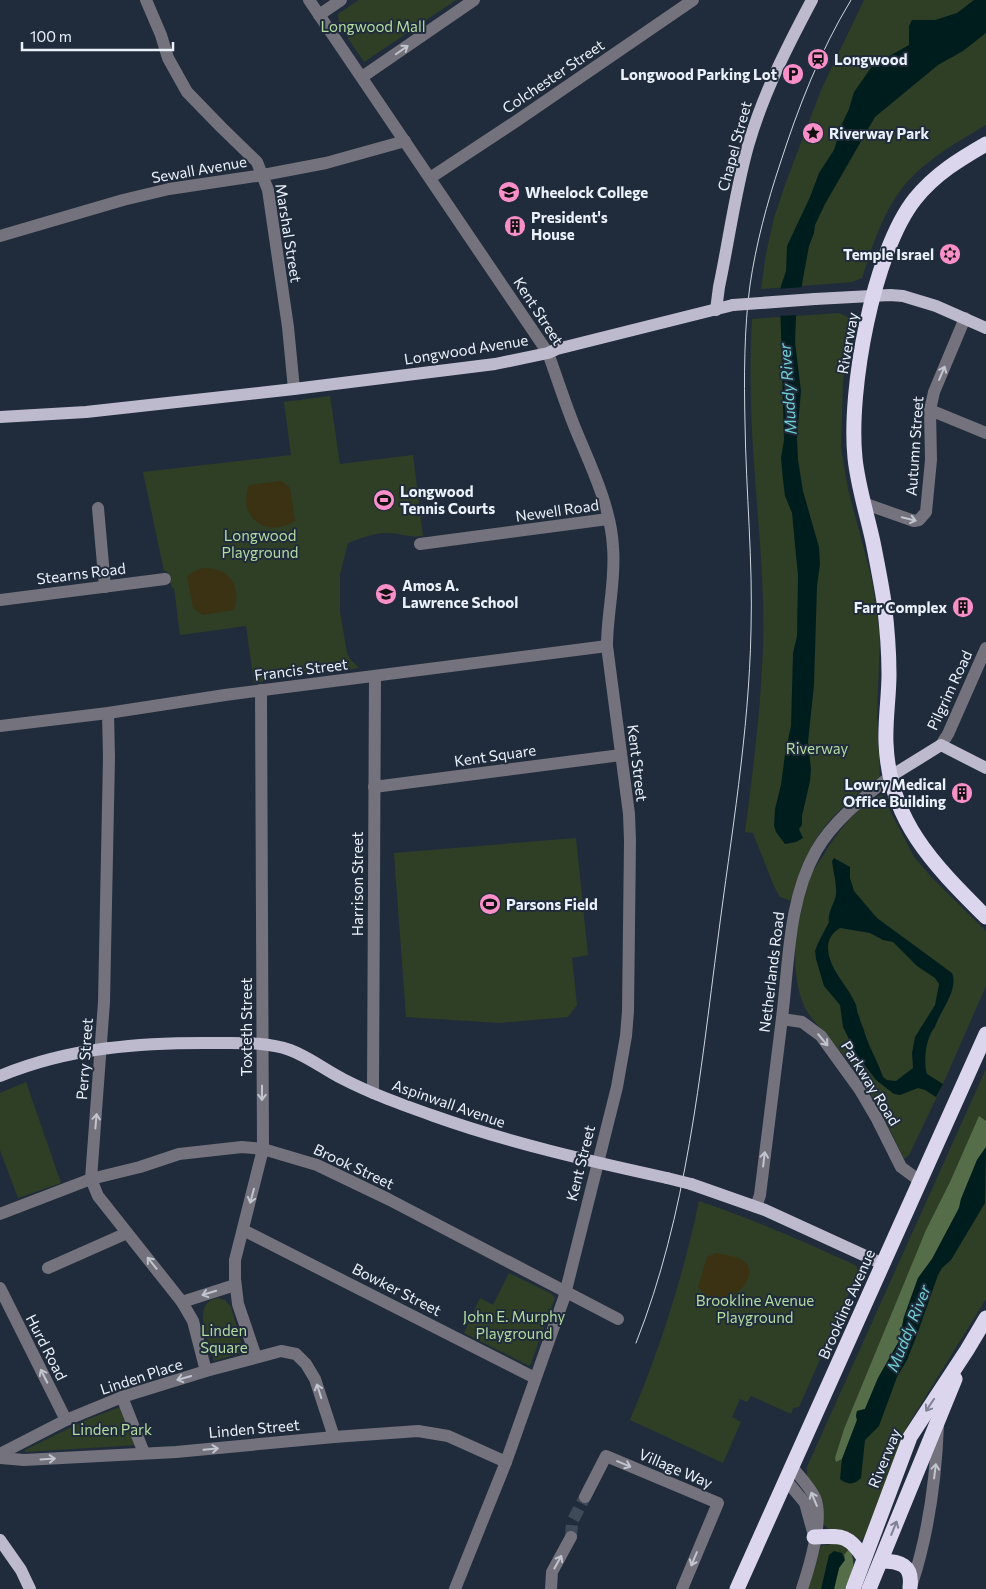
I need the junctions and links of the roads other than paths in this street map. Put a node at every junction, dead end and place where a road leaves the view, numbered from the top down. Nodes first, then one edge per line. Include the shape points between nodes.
1 (146, 0) edge
2 (309, 0) edge
3 (341, 0) edge
4 (474, 0) edge
5 (693, 0) edge
6 (812, 0) edge
7 (319, 15) junction
8 (362, 77) junction
9 (405, 141) junction
10 (986, 144) edge
11 (263, 175) junction
12 (430, 178) junction
13 (0, 236) edge
14 (874, 296) junction
15 (716, 310) junction
16 (965, 318) junction
17 (986, 328) edge
18 (548, 353) junction
19 (294, 389) junction
20 (930, 410) junction
21 (0, 417) edge
22 (986, 433) edge
23 (863, 504) junction
24 (98, 508) dead end
25 (608, 519) junction
26 (420, 544) dead end
27 (165, 579) dead end
28 (105, 587) junction
29 (0, 600) edge
30 (607, 646) junction
31 (986, 648) edge
32 (374, 676) junction
33 (261, 690) junction
34 (108, 713) junction
35 (0, 726) edge
36 (941, 745) junction
37 (621, 755) junction
38 (986, 768) edge
39 (891, 776) junction
40 (374, 787) junction
41 (986, 917) edge
42 (782, 1019) junction
43 (986, 1034) edge
44 (262, 1044) junction
45 (101, 1048) junction
46 (0, 1076) edge
47 (373, 1093) junction
48 (263, 1148) junction
49 (598, 1162) junction
50 (91, 1179) junction
51 (920, 1181) junction
52 (756, 1207) junction
53 (0, 1214) edge
54 (243, 1230) junction
55 (127, 1233) junction
56 (883, 1264) junction
57 (48, 1268) dead end
58 (236, 1285) junction
59 (0, 1288) edge
60 (566, 1292) junction
61 (182, 1302) junction
62 (986, 1318) edge
63 (618, 1319) dead end
64 (967, 1350) junction
65 (256, 1357) junction
66 (206, 1371) junction
67 (535, 1378) junction
68 (122, 1397) junction
69 (939, 1419) junction
70 (66, 1420) junction
71 (334, 1437) junction
72 (144, 1453) junction
73 (0, 1456) edge
74 (506, 1462) junction
75 (789, 1474) junction
76 (585, 1497) tunnel mouth
77 (571, 1537) tunnel mouth
78 (814, 1537) junction
79 (1, 1543) edge
80 (864, 1558) junction
81 (881, 1561) junction
82 (910, 1588) edge
83 (30, 1589) edge
84 (455, 1589) edge
85 (551, 1589) edge
86 (682, 1589) edge
87 (738, 1589) edge
88 (802, 1589) edge
89 (853, 1589) edge
90 (869, 1589) edge

1 - 11 street, Marshal Street via 168,58 187,92 257,162
2 - 7 street, Kent Street
3 - 7 street
8 -> 4 street
5 - 12 street, Colchester Street
6 - 15 main road, Chapel Street via 777,68 751,138
7 - 8 street, Kent Street
8 - 9 street, Kent Street
9 - 11 street, Sewall Avenue via 326,163
9 - 12 street, Kent Street
10 - 14 highway, Riverway via 944,170 914,200 896,231
11 - 13 street, Sewall Avenue via 123,200
11 - 19 street, Marshal Street via 288,327
12 - 18 street, Kent Street
14 - 15 main road, Longwood Avenue, bridge via 733,305
14 - 16 main road, Longwood Avenue via 910,298
14 - 23 highway, Riverway via 861,355 854,421 854,456
15 - 18 main road, Longwood Avenue
16 - 17 main road, Longwood Avenue
20 -> 16 street, Autumn Street via 934,392
18 - 19 main road, Longwood Avenue via 495,364
18 - 25 street, Kent Street
19 - 21 main road, Longwood Avenue via 86,412
20 - 22 street
23 -> 20 street, Autumn Street via 914,522 926,512 931,460
23 - 39 highway, Riverway via 878,567 887,627 886,742
24 - 28 street
25 - 26 street, Newell Road
25 - 30 street, Kent Street via 614,557
27 - 28 street, Stearns Road
28 - 29 street, Stearns Road
30 - 32 street, Francis Street
30 - 37 street, Kent Street
31 - 36 street, Pilgrim Road
32 - 33 street, Francis Street
32 - 40 street, Harrison Street
33 - 34 street, Francis Street
33 - 44 street, Toxteth Street
34 - 35 street, Francis Street
34 - 45 street, Perry Street
36 - 38 main road
36 - 39 main road, Pilgrim Road
37 - 40 street, Kent Square
37 - 49 street, Kent Street via 630,841 628,1011 620,1068
39 - 41 highway, Riverway via 904,816 919,843
39 - 42 street, Netherlands Road via 843,816 824,838 810,863 796,904
40 - 47 street, Harrison Street
42 -> 51 street, Parkway Road via 802,1022 821,1036 860,1090 901,1167
52 -> 42 street, Netherlands Road via 760,1197
43 - 51 highway, Brookline Avenue
44 - 45 main road, Aspinwall Avenue via 172,1042
44 - 47 main road, Aspinwall Avenue via 290,1050
44 -> 48 street, Toxteth Street
45 - 46 main road, Aspinwall Avenue via 54,1058
50 -> 45 street, Perry Street
47 - 49 main road, Aspinwall Avenue via 490,1135
48 - 50 street, Brook Street via 179,1154
48 -> 54 street, Toxteth Street
48 - 60 street, Brook Street via 317,1164
49 - 52 main road, Aspinwall Avenue, bridge via 691,1184
49 - 60 street, Kent Street
50 - 53 street, Brook Street
50 - 55 street via 98,1196
51 - 56 highway, Brookline Avenue
52 - 56 main road, Aspinwall Avenue
54 - 58 street, Toxteth Street via 235,1260
54 - 67 street, Bowker Street
55 - 57 street
61 -> 55 street
56 - 75 highway, Brookline Avenue
58 -> 61 street
58 - 65 street, Toxteth Street via 238,1304
70 -> 59 street, Hurd Road
60 - 63 street, Brook Street
60 - 67 street, Kent Street
61 - 66 street via 193,1322
62 - 64 highway, Riverway
64 - 69 highway, Riverway
64 -> 80 highway, Riverway via 910,1437
65 - 66 street, Linden Place
71 -> 65 street, Linden Place via 315,1379 306,1364 296,1354 286,1351
66 -> 68 street, Linden Place
67 - 74 street, Kent Street
68 - 70 street, Linden Place
68 - 72 street
81 -> 69 highway, Riverway
82 -> 69 street via 932,1497
70 - 73 street, Linden Place
72 -> 71 street, Linden Street
71 - 74 street, Linden Street via 418,1431 433,1433 448,1436
73 -> 72 street, Linden Street via 24,1460
74 - 84 street, Kent Street
75 - 78 street via 810,1517
75 - 87 highway, Brookline Avenue
76 -> 86 street, Village Way via 606,1456 718,1503
85 -> 77 street via 552,1572
78 - 80 highway via 848,1539
78 - 88 street
79 - 83 main road via 21,1570
80 - 89 highway, Riverway
81 - 82 highway via 896,1561 906,1567 910,1574
81 - 90 highway, Riverway

